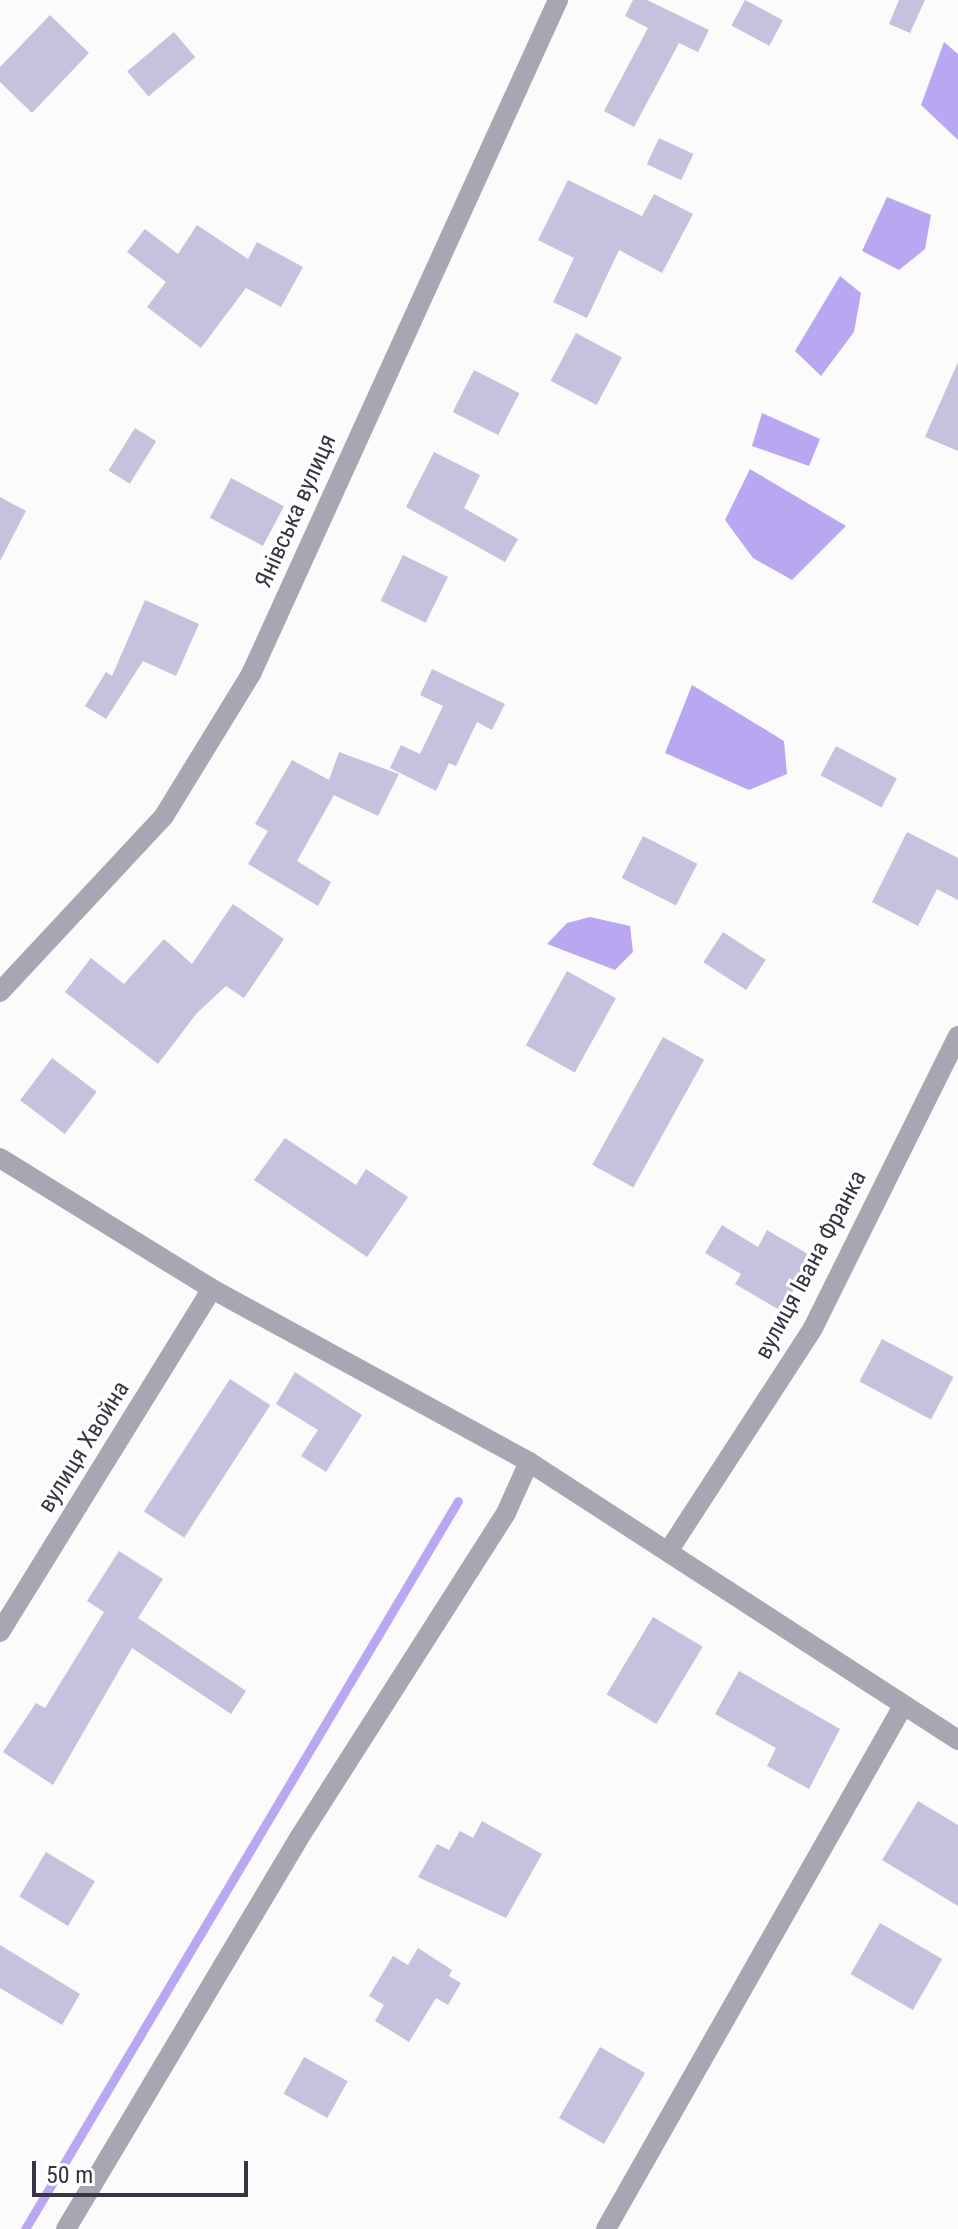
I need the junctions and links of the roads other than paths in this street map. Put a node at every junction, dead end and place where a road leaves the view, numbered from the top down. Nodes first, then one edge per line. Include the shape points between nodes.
1 (558, 0) edge
2 (0, 992) edge
3 (958, 1036) edge
4 (0, 1158) edge
5 (212, 1289) junction
6 (529, 1462) junction
7 (669, 1550) junction
8 (0, 1632) edge
9 (903, 1706) junction
10 (958, 1740) edge
11 (66, 2229) edge
12 (606, 2229) edge

1 - 2 street, Янівська вулиця via 251,674 164,816
3 - 7 street, вулиця Івана Франка via 813,1328
4 - 5 street
5 - 6 street
5 - 8 street, вулиця Хвойна
6 - 7 street
6 - 11 street via 506,1513 299,1838
7 - 9 street
9 - 10 street
9 - 12 street

